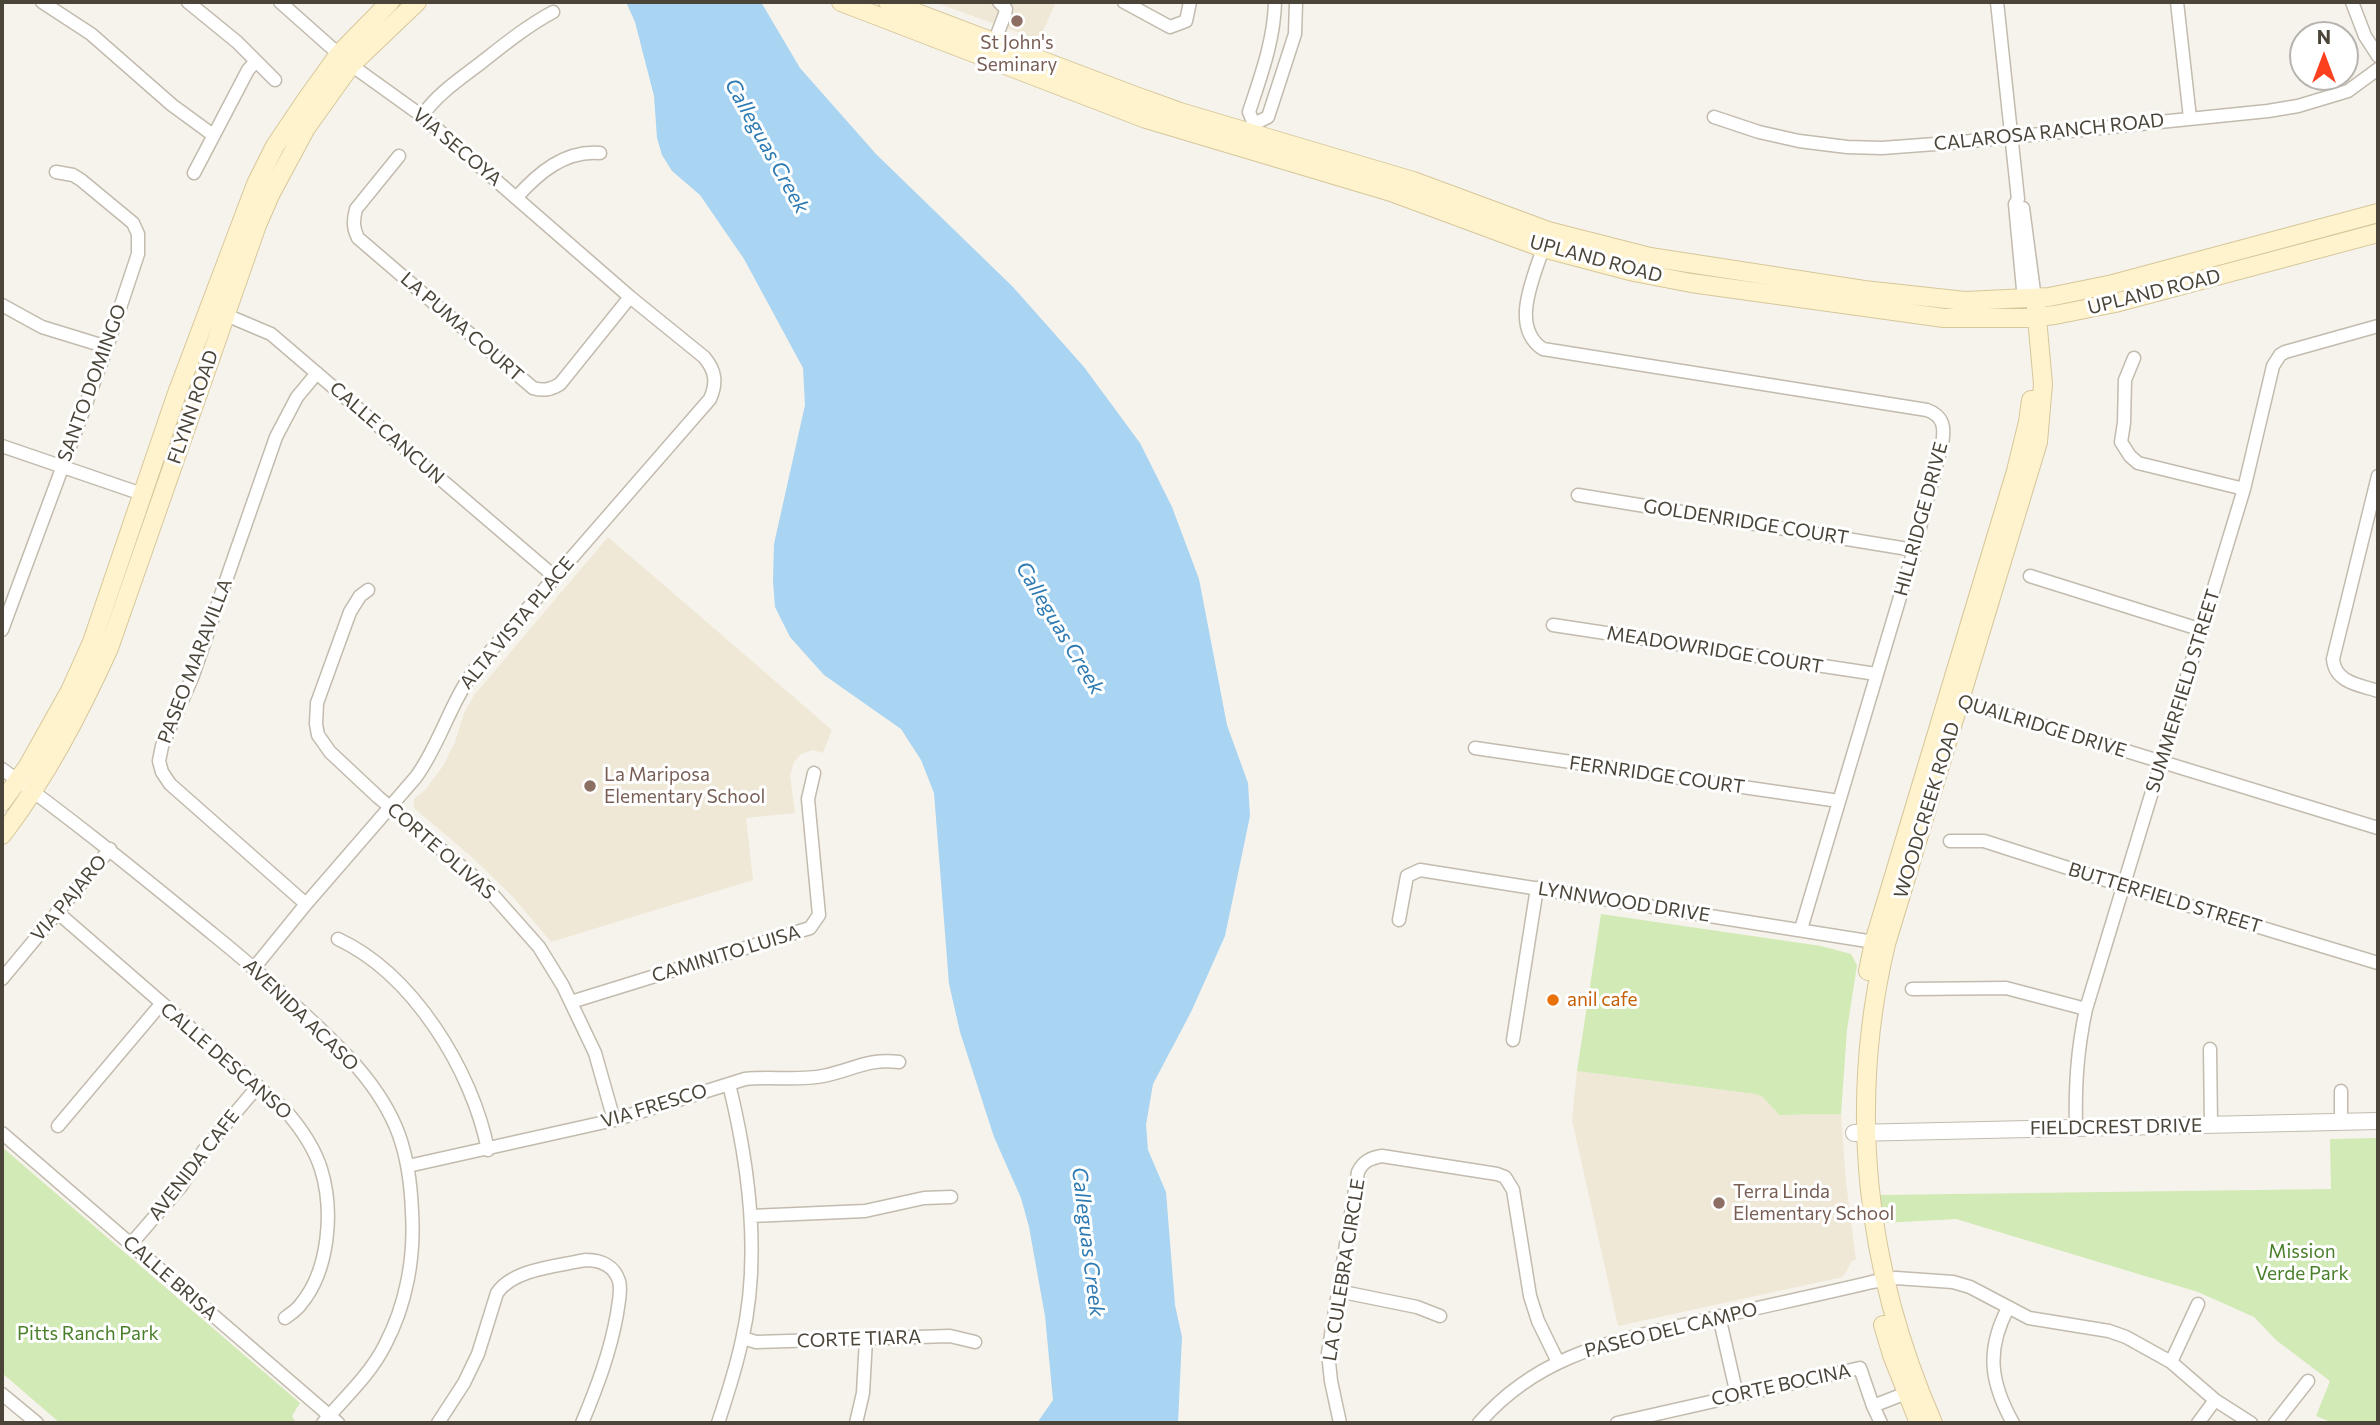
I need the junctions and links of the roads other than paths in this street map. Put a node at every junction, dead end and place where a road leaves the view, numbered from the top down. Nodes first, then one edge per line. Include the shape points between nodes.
1 (42, 2) edge
2 (280, 2) edge
3 (390, 2) edge
4 (417, 2) edge
5 (841, 2) edge
6 (888, 2) edge
7 (999, 2) edge
8 (1124, 2) edge
9 (1190, 2) edge
10 (1275, 2) edge
11 (1296, 2) edge
12 (1997, 2) edge
13 (2177, 2) edge
14 (2352, 2) edge
15 (194, 4) edge
16 (553, 12) dead end
17 (991, 51) junction
18 (2378, 55) edge
19 (345, 59) junction
20 (256, 61) junction
21 (2378, 69) edge
22 (275, 80) dead end
23 (422, 116) junction
24 (1714, 117) dead end
25 (2190, 118) junction
26 (213, 135) junction
27 (2010, 136) junction
28 (600, 153) dead end
29 (399, 156) dead end
30 (56, 172) dead end
31 (194, 173) dead end
32 (516, 198) junction
33 (2378, 213) edge
34 (2378, 233) edge
35 (1546, 240) junction
36 (630, 297) junction
37 (2, 304) edge
38 (2030, 308) junction
39 (217, 311) junction
40 (2378, 326) edge
41 (107, 347) junction
42 (2134, 358) dead end
43 (317, 373) junction
44 (2, 446) edge
45 (62, 466) junction
46 (2378, 476) edge
47 (2244, 489) junction
48 (142, 494) junction
49 (1578, 495) dead end
50 (1914, 550) junction
51 (2030, 576) dead end
52 (555, 577) junction
53 (368, 590) dead end
54 (1553, 625) dead end
55 (2, 630) edge
56 (2202, 630) junction
57 (1876, 674) junction
58 (2378, 691) edge
59 (1954, 698) junction
60 (1475, 748) dead end
61 (2162, 763) junction
62 (2, 769) edge
63 (814, 773) dead end
64 (18, 780) junction
65 (33, 791) junction
66 (1839, 801) junction
67 (2, 802) edge
68 (390, 808) junction
69 (2378, 828) edge
70 (2, 835) edge
71 (1950, 841) dead end
72 (110, 849) junction
73 (2124, 886) junction
74 (1537, 888) junction
75 (306, 904) junction
76 (57, 912) junction
77 (1399, 920) dead end
78 (1801, 929) junction
79 (338, 939) dead end
80 (1880, 943) junction
81 (2378, 963) edge
82 (254, 968) junction
83 (2, 979) edge
84 (1912, 989) dead end
85 (571, 1002) junction
86 (161, 1004) junction
87 (2086, 1009) junction
88 (1513, 1040) dead end
89 (2210, 1049) dead end
90 (900, 1062) dead end
91 (729, 1084) junction
92 (258, 1086) junction
93 (2341, 1091) dead end
94 (614, 1120) junction
95 (2378, 1121) edge
96 (2341, 1122) junction
97 (2211, 1125) junction
98 (58, 1126) dead end
99 (2076, 1128) junction
100 (2, 1133) edge
101 (1859, 1133) junction
102 (488, 1150) junction
103 (408, 1166) junction
104 (951, 1197) dead end
105 (751, 1216) junction
106 (131, 1244) junction
107 (1878, 1281) junction
108 (1338, 1291) junction
109 (2197, 1304) dead end
110 (2008, 1308) junction
111 (1440, 1316) dead end
112 (1719, 1316) junction
113 (285, 1318) dead end
114 (743, 1338) junction
115 (866, 1339) junction
116 (975, 1342) dead end
117 (1558, 1362) junction
118 (2171, 1362) junction
119 (2308, 1381) dead end
120 (1912, 1391) junction
121 (2, 1394) edge
122 (1737, 1395) junction
123 (2215, 1399) junction
124 (1873, 1406) junction
125 (330, 1421) edge
126 (37, 1423) edge
127 (438, 1423) edge
128 (582, 1423) edge
129 (718, 1423) edge
130 (856, 1423) edge
131 (1340, 1423) edge
132 (1479, 1423) edge
133 (1617, 1423) edge
134 (1881, 1423) edge
135 (1919, 1423) edge
136 (1933, 1423) edge
137 (2013, 1423) edge
138 (2198, 1423) edge
139 (2250, 1423) edge
140 (2275, 1423) edge

1 - 26 street via 91,34
2 - 19 street, VIA SECOYA
3 - 19 main road, FLYNN ROAD
4 - 19 main road, FLYNN ROAD
5 - 17 main road, UPLAND ROAD
6 - 17 main road, UPLAND ROAD
7 - 17 street via 1006,9
8 - 9 street via 1170,27 1186,21
10 - 11 street via 1274,29 1249,112 1254,124 1268,117 1295,34
12 - 27 street, WOODCREEK ROAD
13 - 25 street
14 - 18 street
15 - 20 street
16 - 23 street via 455,83
17 - 35 main road, UPLAND ROAD via 1146,120
19 - 23 street, VIA SECOYA
19 - 39 main road, FLYNN ROAD via 275,146 243,215
20 - 22 street
20 - 26 street
21 - 25 street, CALAROSA RANCH ROAD via 2348,91 2310,102
23 - 32 street, VIA SECOYA
24 - 27 street, CALAROSA RANCH ROAD via 1759,132 1847,148
25 - 27 street, CALAROSA RANCH ROAD
26 - 31 street
27 - 38 street, WOODCREEK ROAD
28 - 32 street via 566,157
29 - 36 street, LA PUMA COURT via 356,209 353,220 358,238 533,388 551,389 560,384
30 - 41 street, SANTO DOMINGO via 73,175 99,192 134,223 138,234 138,254
32 - 36 street, VIA SECOYA
33 - 38 main road, UPLAND ROAD
34 - 38 main road, UPLAND ROAD via 2105,306
35 - 38 main road, UPLAND ROAD via 1645,274 1897,313 1944,318
35 - 50 street, HILLRIDGE DRIVE via 1529,292 1526,322 1533,342 1543,349 1933,412 1944,432
36 - 52 street, ALTA VISTA PLACE via 704,357 713,371 715,387 710,399
37 - 41 street via 42,327
38 - 59 main road, WOODCREEK ROAD via 2028,422
39 - 43 street, CALLE CANCUN via 271,334
39 - 48 main road, FLYNN ROAD
39 - 65 main road, FLYNN ROAD via 109,648 84,704
40 - 47 street, SUMMERFIELD STREET via 2285,352 2276,360
41 - 45 street, SANTO DOMINGO
42 - 47 street via 2125,380 2121,433 2130,457 2138,463
43 - 52 street, CALLE CANCUN
43 - 75 street, PASEO MARAVILLA via 297,397 276,437 159,761 170,784
44 - 45 street
45 - 48 street
45 - 55 street, SANTO DOMINGO
46 - 58 street via 2333,659 2344,680
47 - 56 street, SUMMERFIELD STREET
48 - 64 main road, FLYNN ROAD via 92,642 70,691
49 - 50 street, GOLDENRIDGE COURT
50 - 57 street, HILLRIDGE DRIVE
51 - 56 street
52 - 68 street, ALTA VISTA PLACE via 466,681 427,762
53 - 68 street, CORTE OLIVAS via 350,612 317,703 316,724 330,752
54 - 57 street, MEADOWRIDGE COURT
56 - 61 street, SUMMERFIELD STREET
57 - 66 street, HILLRIDGE DRIVE
59 - 61 street, QUAILRIDGE DRIVE
59 - 80 main road, WOODCREEK ROAD
60 - 66 street, FERNRIDGE COURT
61 - 69 street, QUAILRIDGE DRIVE
61 - 73 street, SUMMERFIELD STREET
62 - 64 street, AVENIDA ACASO
63 - 85 street, CAMINITO LUISA via 808,799 819,915 810,928
64 - 65 street, AVENIDA ACASO
64 - 67 main road, FLYNN ROAD
65 - 70 main road, FLYNN ROAD
65 - 72 street, AVENIDA ACASO
66 - 78 street, HILLRIDGE DRIVE
68 - 75 street, ALTA VISTA PLACE
68 - 85 street, CORTE OLIVAS via 505,907 539,947
71 - 73 street, BUTTERFIELD STREET via 1984,841
72 - 76 street, VIA PAJARO
72 - 82 street, AVENIDA ACASO
73 - 81 street, BUTTERFIELD STREET
73 - 87 street, SUMMERFIELD STREET
74 - 77 street, LYNNWOOD DRIVE via 1420,870 1407,876 1404,883
74 - 78 street, LYNNWOOD DRIVE
74 - 88 street
75 - 82 street, ALTA VISTA PLACE
76 - 83 street, VIA PAJARO
76 - 86 street, CALLE DESCANSO
78 - 80 street, LYNNWOOD DRIVE
79 - 102 street via 391,977 431,1024 468,1085
80 - 101 main road, WOODCREEK ROAD via 1860,1020
82 - 103 street, AVENIDA ACASO via 354,1063 393,1122
84 - 87 street via 2006,988
85 - 94 street, CORTE OLIVAS via 595,1053
86 - 92 street, CALLE DESCANSO
86 - 98 street
87 - 99 street, SUMMERFIELD STREET via 2077,1059
89 - 97 street
90 - 91 street, VIA FRESCO via 880,1060 826,1076 764,1077
91 - 94 street, VIA FRESCO
91 - 105 street via 746,1164
92 - 106 street, AVENIDA CAFE
92 - 113 street, CALLE DESCANSO via 304,1135 326,1190 327,1227 314,1285
93 - 96 street
94 - 102 street, VIA FRESCO
95 - 96 street, FIELDCREST DRIVE
96 - 97 street, FIELDCREST DRIVE
97 - 99 street, FIELDCREST DRIVE
99 - 101 street, FIELDCREST DRIVE
100 - 106 street, CALLE BRISA
101 - 107 main road, WOODCREEK ROAD via 1860,1208
102 - 103 street, VIA FRESCO
103 - 125 street, AVENIDA ACASO via 414,1237 405,1295 384,1347
104 - 105 street via 865,1211
105 - 114 street
106 - 125 street, CALLE BRISA
107 - 110 street, PASEO DEL CAMPO via 1953,1282
107 - 112 street, PASEO DEL CAMPO
107 - 120 main road, WOODCREEK ROAD via 1892,1355
108 - 111 street via 1418,1307
108 - 117 street, LA CULEBRA CIRCLE via 1359,1172 1366,1161 1382,1156 1497,1174 1505,1177 1513,1190 1530,1296
108 - 131 street, LA CULEBRA CIRCLE via 1328,1353
109 - 118 street
110 - 118 street, PASEO DEL CAMPO via 2029,1318 2109,1331
110 - 137 street via 1994,1341 1993,1368 1998,1392
112 - 117 street, PASEO DEL CAMPO via 1600,1345
112 - 122 street
114 - 115 street, CORTE TIARA via 756,1342
114 - 129 street
115 - 116 street, CORTE TIARA via 950,1336
115 - 130 street
117 - 132 street, PASEO DEL CAMPO via 1511,1392
118 - 123 street, PASEO DEL CAMPO
119 - 140 street
120 - 124 street
120 - 135 main road, WOODCREEK ROAD
120 - 136 main road, WOODCREEK ROAD
121 - 126 street
122 - 124 street, CORTE BOCINA via 1860,1368
122 - 133 street, CORTE BOCINA
123 - 138 street
123 - 139 street, PASEO DEL CAMPO
124 - 134 street
127 - 128 street via 478,1354 503,1284 519,1275 585,1260 601,1262 614,1271 620,1295 611,1343

